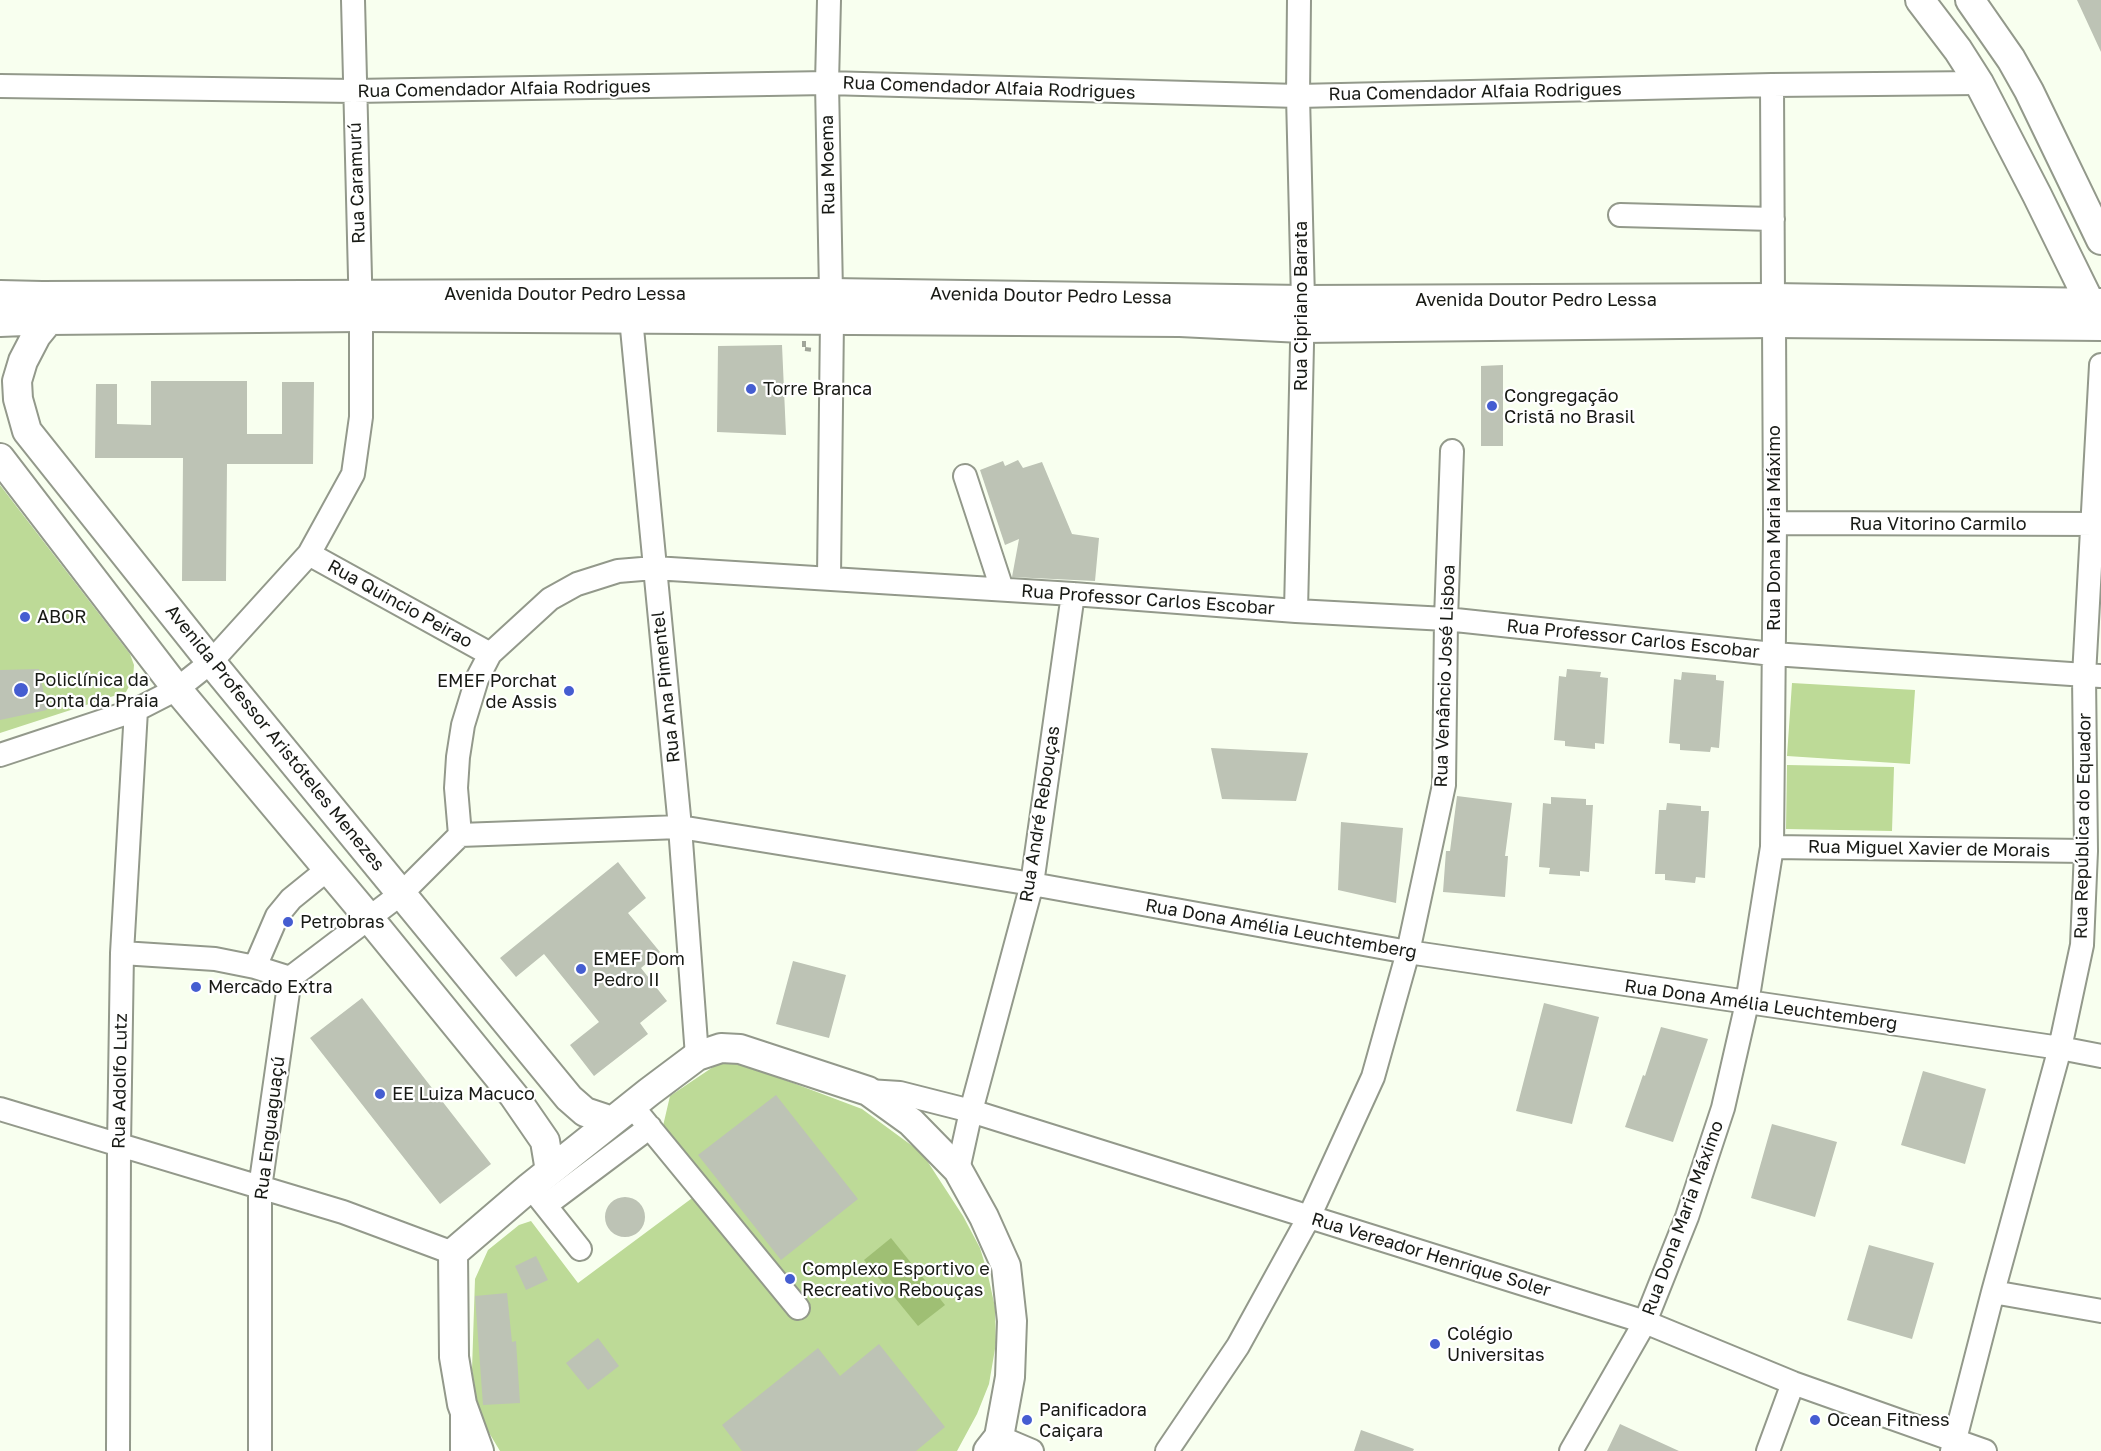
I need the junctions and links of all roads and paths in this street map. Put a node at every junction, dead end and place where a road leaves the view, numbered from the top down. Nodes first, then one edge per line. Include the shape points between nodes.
1 (353, 0) edge
2 (829, 0) edge
3 (1299, 0) edge
4 (1920, 0) edge
5 (1970, 0) edge
6 (1980, 0) edge
7 (827, 83) junction
8 (1979, 83) junction
9 (1772, 85) junction
10 (0, 86) edge
11 (354, 91) junction
12 (1298, 96) junction
13 (1620, 215) dead end
14 (1773, 219) junction
15 (2101, 219) edge
16 (2101, 240) edge
17 (0, 295) edge
18 (1303, 300) junction
19 (361, 306) junction
20 (831, 306) junction
21 (1774, 310) junction
22 (2098, 315) edge
23 (631, 318) junction
24 (49, 320) junction
25 (0, 322) edge
26 (1302, 328) junction
27 (2101, 365) edge
28 (27, 431) junction
29 (0, 451) edge
30 (1452, 451) dead end
31 (0, 458) edge
32 (965, 476) dead end
33 (1775, 524) junction
34 (2096, 524) edge
35 (309, 554) junction
36 (654, 568) junction
37 (829, 578) junction
38 (1002, 589) junction
39 (1073, 594) junction
40 (1296, 611) junction
41 (1446, 619) junction
42 (490, 654) junction
43 (1773, 654) junction
44 (211, 662) junction
45 (2092, 676) edge
46 (177, 689) junction
47 (136, 710) junction
48 (0, 755) edge
49 (680, 827) junction
50 (460, 835) junction
51 (1772, 847) junction
52 (2086, 851) junction
53 (328, 869) junction
54 (1032, 884) junction
55 (402, 893) junction
56 (369, 918) junction
57 (1408, 952) junction
58 (122, 953) junction
59 (255, 967) junction
60 (290, 978) junction
61 (1747, 1004) junction
62 (2060, 1048) junction
63 (697, 1056) junction
64 (2101, 1056) edge
65 (868, 1091) junction
66 (569, 1098) junction
67 (0, 1108) edge
68 (971, 1112) junction
69 (631, 1118) junction
70 (533, 1125) junction
71 (119, 1146) junction
72 (958, 1170) junction
73 (260, 1188) junction
74 (542, 1188) junction
75 (1309, 1217) junction
76 (580, 1248) dead end
77 (453, 1253) junction
78 (1994, 1292) junction
79 (798, 1308) dead end
80 (2101, 1311) edge
81 (1645, 1322) junction
82 (1793, 1383) junction
83 (462, 1404) junction
84 (993, 1444) edge
85 (1954, 1446) edge
86 (118, 1451) edge
87 (260, 1451) edge
88 (462, 1451) edge
89 (479, 1451) edge
90 (1032, 1451) edge
91 (1167, 1451) edge
92 (1571, 1451) edge
93 (1768, 1451) edge
94 (1985, 1451) edge

1 - 11 street, Rua Caramurú
2 - 7 street, Rua Moema
3 - 12 street, Rua Cipriano Barata
4 - 8 main road
5 - 16 main road via 2030,92
6 - 15 street via 2025,68
7 - 11 street, Rua Comendador Alfaia Rodrigues
7 - 12 street, Rua Comendador Alfaia Rodrigues
7 - 20 street, Rua Moema
8 - 9 street, Rua Comendador Alfaia Rodrigues
8 - 22 main road
9 - 12 street, Rua Comendador Alfaia Rodrigues
9 - 14 street, Rua Dona Maria Máximo
10 - 11 street, Rua Comendador Alfaia Rodrigues
11 - 19 street, Rua Caramurú
12 - 18 street, Rua Cipriano Barata
13 - 14 street
14 - 21 street, Rua Dona Maria Máximo
17 - 19 main road, Avenida Doutor Pedro Lessa
18 - 20 main road, Avenida Doutor Pedro Lessa
18 - 21 main road, Avenida Doutor Pedro Lessa
18 - 26 street, Rua Cipriano Barata
19 - 20 main road, Avenida Doutor Pedro Lessa
19 - 23 main road, Avenida Doutor Pedro Lessa
19 - 24 main road, Avenida Doutor Pedro Lessa
19 - 35 street, Rua Caramurú via 361,417 353,474
20 - 23 main road, Avenida Doutor Pedro Lessa
20 - 26 main road, Avenida Doutor Pedro Lessa
20 - 37 street, Rua Moema
21 - 22 main road, Avenida Doutor Pedro Lessa
21 - 26 main road, Avenida Doutor Pedro Lessa
21 - 33 street, Rua Dona Maria Máximo
23 - 36 street, Rua Ana Pimentel
24 - 25 main road, Avenida Doutor Pedro Lessa
24 - 28 main road, Avenida Professor Aristóteles Menezes via 23,361 17,381
26 - 40 street, Rua Cipriano Barata
27 - 34 street, Rua República do Equador
28 - 29 main road
28 - 44 main road, Avenida Professor Aristóteles Menezes
30 - 41 street, Rua Venâncio José Lisboa
31 - 46 main road
32 - 38 street
33 - 34 street, Rua Vitorino Carmilo
33 - 43 street, Rua Dona Maria Máximo
34 - 45 street, Rua República do Equador
35 - 42 street, Rua Quincio Peirao
35 - 44 street, Rua Caramurú
36 - 37 street, Rua Professor Carlos Escobar
36 - 42 street, Rua Professor Carlos Escobar via 618,571 577,584 550,599
36 - 49 street, Rua Ana Pimentel
37 - 38 street, Rua Professor Carlos Escobar
38 - 39 street, Rua Professor Carlos Escobar
39 - 40 street, Rua Professor Carlos Escobar
39 - 54 street, Rua André Rebouças
40 - 41 street, Rua Professor Carlos Escobar
41 - 43 street, Rua Professor Carlos Escobar
41 - 57 street, Rua Venâncio José Lisboa via 1444,785
42 - 50 street, Rua Professor Carlos Escobar via 477,679 463,725 456,788
43 - 45 street, Rua Professor Carlos Escobar
43 - 51 street, Rua Dona Maria Máximo
44 - 46 street, Rua Caramurú
44 - 55 main road, Avenida Professor Aristóteles Menezes
45 - 52 street, Rua República do Equador
46 - 47 street, Rua Caramurú
46 - 53 main road
47 - 48 street, Rua Caramurú
47 - 58 street, Rua Adolfo Lutz
49 - 50 street, Rua Dona Amélia Leuchtemberg
49 - 54 street, Rua Dona Amélia Leuchtemberg
49 - 63 street, Rua Ana Pimentel
50 - 55 street
51 - 52 street, Rua Miguel Xavier de Morais
51 - 61 street, Rua Dona Maria Máximo
52 - 62 street, Rua República do Equador via 2082,945
53 - 56 main road
53 - 59 street via 291,899 277,916
54 - 57 street, Rua Dona Amélia Leuchtemberg
54 - 68 street, Rua André Rebouças
55 - 56 street
55 - 66 main road, Avenida Professor Aristóteles Menezes
56 - 60 street
56 - 70 main road via 481,1054
57 - 61 street, Rua Dona Amélia Leuchtemberg
57 - 75 street, Rua Venâncio José Lisboa via 1373,1077
58 - 59 street via 215,959
58 - 71 street, Rua Adolfo Lutz
59 - 60 street
60 - 73 street, Rua Enguaguaçú
61 - 62 street, Rua Dona Amélia Leuchtemberg
61 - 81 street, Rua Dona Maria Máximo via 1723,1108 1687,1217
62 - 64 street, Rua Dona Amélia Leuchtemberg
62 - 78 street, Rua República do Equador
63 - 65 main road via 721,1048 740,1049
63 - 69 main road
65 - 68 street, Rua Vereador Henrique Soler via 900,1093
65 - 72 main road via 911,1122
66 - 69 main road, Avenida Professor Aristóteles Menezes via 585,1112
66 - 70 main road
67 - 71 street
68 - 72 street, Rua André Rebouças
68 - 75 street, Rua Vereador Henrique Soler
69 - 74 main road
69 - 74 street
69 - 79 street
70 - 74 main road via 545,1141
71 - 73 street
71 - 86 street, Rua Adolfo Lutz
72 - 84 main road via 1006,1266 1012,1321 1010,1377
73 - 77 street via 343,1212
73 - 87 street, Rua Enguaguaçú
74 - 76 street
74 - 77 main road
75 - 81 street, Rua Vereador Henrique Soler
75 - 91 street, Rua Venâncio José Lisboa via 1238,1346
77 - 83 main road via 453,1357
78 - 80 street
78 - 85 street, Rua República do Equador
81 - 82 street, Rua Vereador Henrique Soler
81 - 92 street, Rua Dona Maria Máximo
82 - 85 street, Rua Vereador Henrique Soler
82 - 93 street
83 - 88 street
83 - 89 main road
84 - 90 street
85 - 94 street, Rua Vereador Henrique Soler

